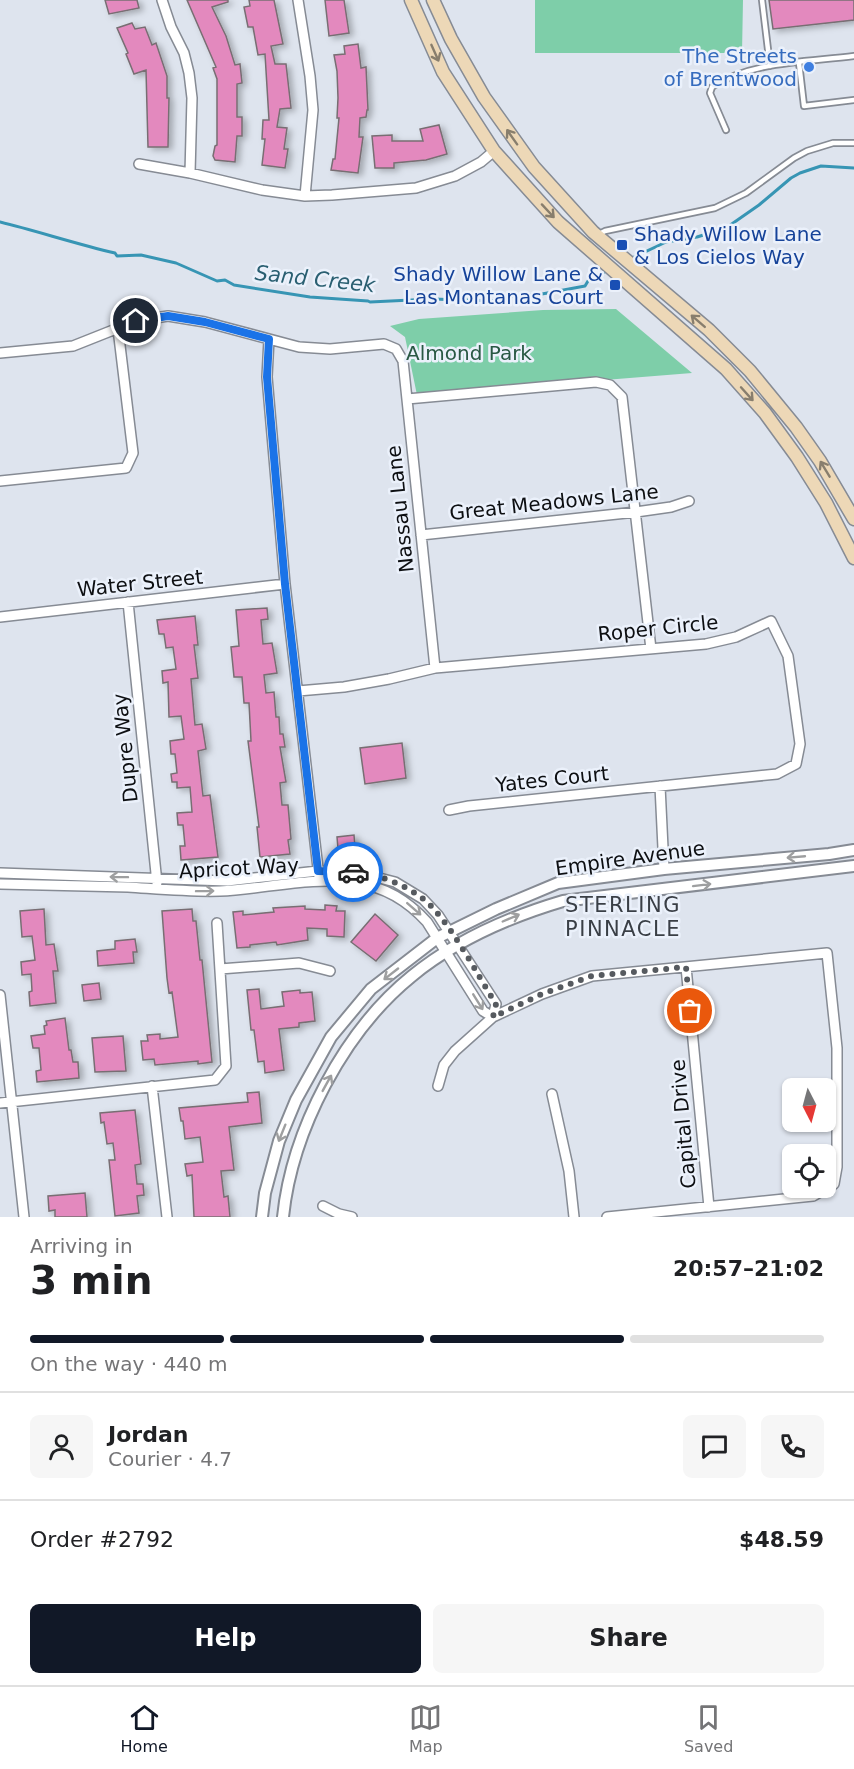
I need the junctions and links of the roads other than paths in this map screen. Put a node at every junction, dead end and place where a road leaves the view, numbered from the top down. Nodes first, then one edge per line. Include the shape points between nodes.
1 (162, 0) edge
2 (298, 0) edge
3 (411, 0) edge
4 (434, 0) edge
5 (762, 0) edge
6 (854, 56) edge
7 (799, 63) junction
8 (770, 66) junction
9 (854, 100) edge
10 (726, 130) dead end
11 (854, 143) edge
12 (494, 151) junction
13 (138, 164) dead end
14 (190, 173) junction
15 (305, 196) junction
16 (602, 239) junction
17 (118, 329) junction
18 (269, 339) junction
19 (0, 353) edge
20 (407, 399) junction
21 (0, 481) edge
22 (689, 501) dead end
23 (636, 512) junction
24 (854, 519) edge
25 (854, 525) edge
26 (841, 531) junction
27 (421, 535) junction
28 (854, 558) edge
29 (285, 584) junction
30 (128, 602) junction
31 (0, 617) edge
32 (651, 649) junction
33 (435, 668) junction
34 (298, 691) junction
35 (660, 786) junction
36 (448, 810) dead end
37 (854, 850) edge
38 (854, 866) edge
39 (664, 869) junction
40 (318, 871) junction
41 (0, 873) edge
42 (157, 878) junction
43 (319, 881) junction
44 (0, 884) edge
45 (158, 890) junction
46 (217, 923) dead end
47 (450, 931) junction
48 (437, 938) junction
49 (459, 946) junction
50 (447, 953) junction
51 (686, 967) junction
52 (220, 969) junction
53 (330, 971) dead end
54 (0, 995) edge
55 (493, 1017) junction
56 (152, 1086) junction
57 (438, 1086) dead end
58 (552, 1094) dead end
59 (11, 1101) junction
60 (0, 1102) edge
61 (323, 1206) dead end
62 (709, 1207) junction
63 (24, 1217) edge
64 (167, 1217) edge
65 (262, 1217) edge
66 (283, 1217) edge
67 (352, 1217) edge
68 (574, 1217) edge
69 (607, 1217) edge

1 - 14 street via 189,73
2 - 15 street via 313,110
3 -> 12 main road via 443,72
16 -> 4 main road via 534,167 512,137 484,97
5 - 8 lane
6 - 7 lane
7 - 8 lane
7 - 9 lane via 804,106
8 - 10 lane via 712,87 710,93
11 - 16 lane via 833,143 807,151 746,193 715,208 605,231
12 - 15 street via 455,176 416,188
12 -> 26 main road via 558,222 726,369 797,457
13 - 14 street
14 - 15 street
24 -> 16 main road via 814,452 750,371 709,330
17 - 18 street via 136,321 168,316
17 - 19 street via 73,346
17 - 21 street via 134,453 126,468
18 - 20 street, Nassau Lane via 299,347 330,349 384,344 396,349 403,360
18 - 29 street via 267,377
20 - 23 street via 596,382 610,385 622,397
20 - 27 street, Nassau Lane
22 - 23 street, Great Meadows Lane
23 - 27 street, Great Meadows Lane
23 - 32 street
25 - 26 main road
26 - 28 main road
27 - 33 street, Nassau Lane
29 - 30 street, Water Street
29 - 34 street
30 - 31 street, Water Street
30 - 42 street, Dupre Way
32 - 33 street, Roper Circle
32 - 35 street, Roper Circle via 716,642 771,621 788,656 800,744 796,764 777,774
33 - 34 street, Roper Circle via 389,680
34 - 40 street
35 - 36 street, Yates Court
35 - 39 street
37 -> 39 street, Empire Avenue
49 -> 38 street, Empire Avenue via 512,918 563,901
39 - 47 street, Empire Avenue via 558,883
40 - 42 street, Apricot Way via 226,881
40 - 43 street
40 - 47 street, Apricot Way via 356,872 395,882 423,898
42 -> 41 street, Apricot Way
42 - 45 street, Dupre Way
45 -> 43 street, Apricot Way via 220,891
43 -> 48 street, Apricot Way via 357,883 387,891 417,910
44 - 45 street, Apricot Way
46 - 52 street
47 - 48 street, Empire Avenue
47 - 49 street, Apricot Way
48 - 50 street, Apricot Way
48 -> 65 street, Empire Avenue via 371,989 331,1037 296,1100 279,1141
49 - 50 street, Empire Avenue
49 - 55 street, Apricot Way via 496,1004
50 -> 55 street, Apricot Way via 483,1011
66 -> 50 street, Empire Avenue via 298,1146 348,1046 394,992
51 - 55 street via 592,976
51 - 62 street, Capital Drive
51 - 62 street via 827,953 837,1048 834,1184 813,1196
52 - 53 street via 299,963
52 - 56 street via 226,1066 215,1080
54 - 59 street
55 - 57 street via 444,1065
56 - 59 street
56 - 64 street
58 - 68 street via 569,1171
59 - 60 street
59 - 63 street
61 - 67 street
62 - 69 street

